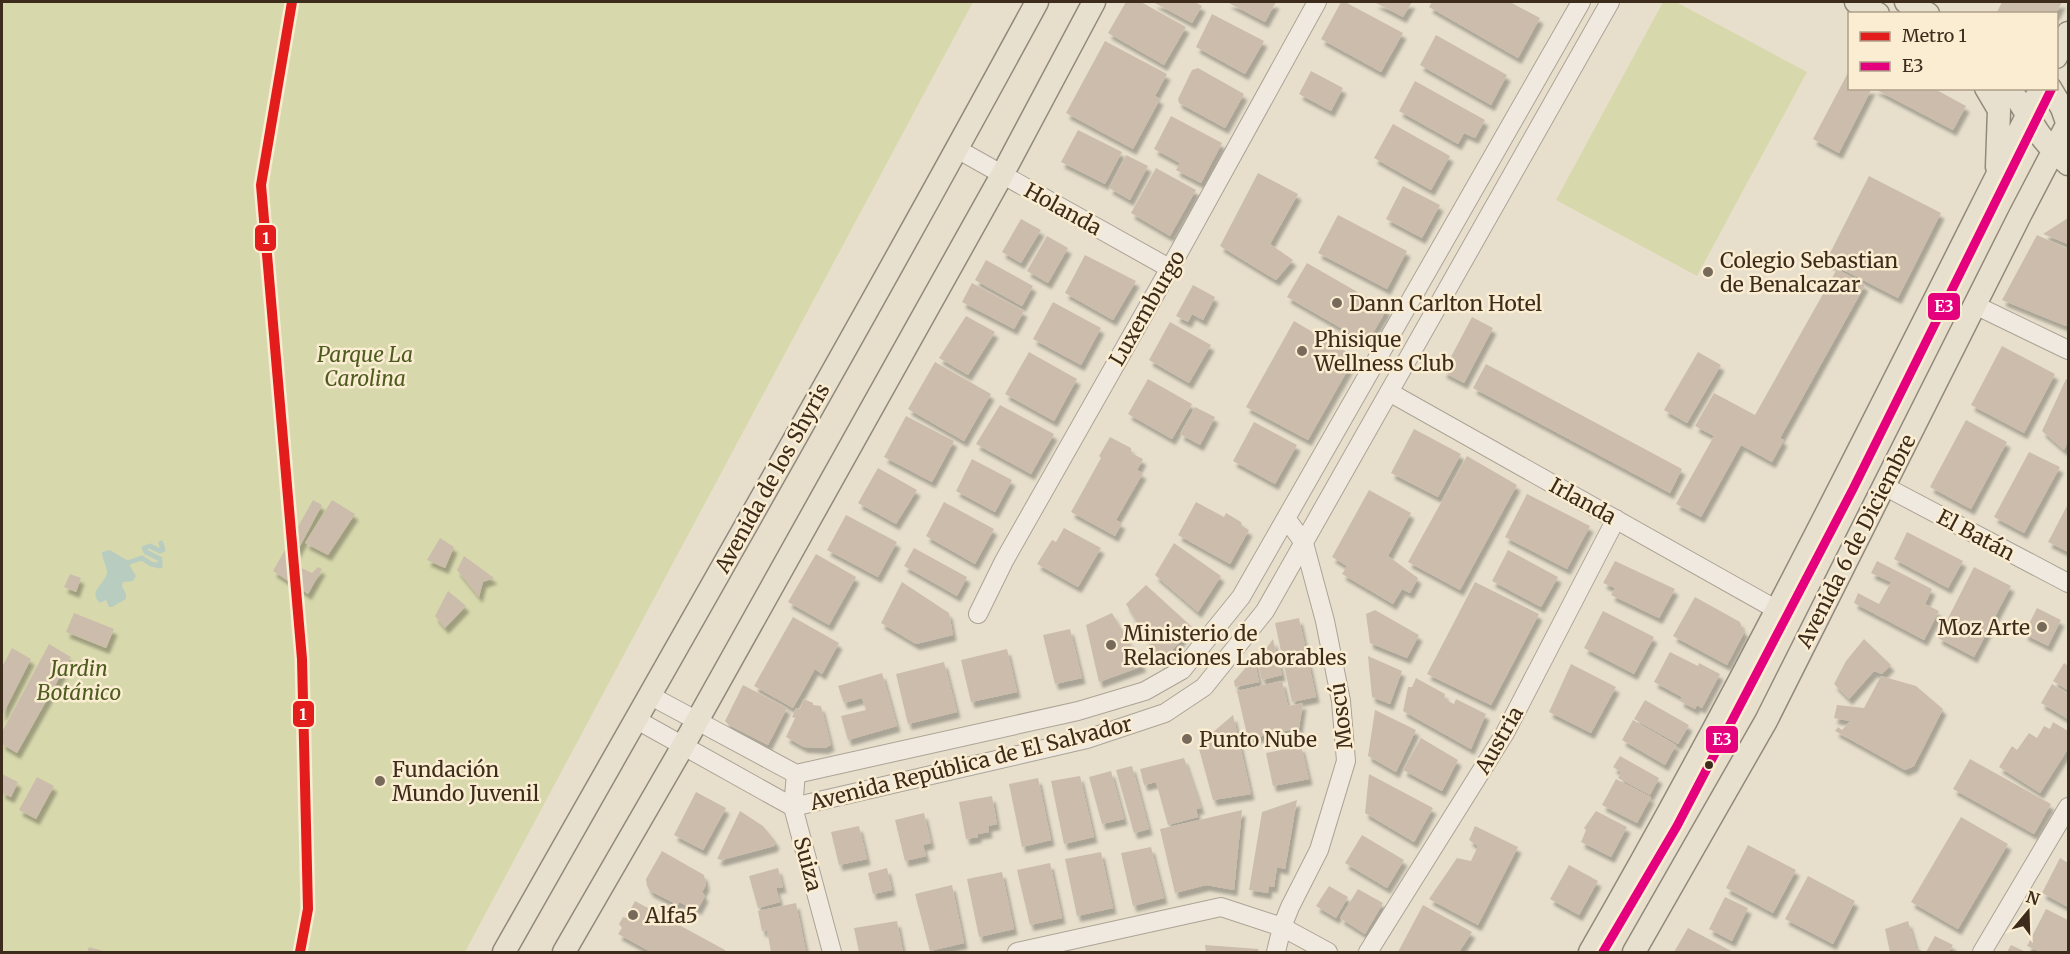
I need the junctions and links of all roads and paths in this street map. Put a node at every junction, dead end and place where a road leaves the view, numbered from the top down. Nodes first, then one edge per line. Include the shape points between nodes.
1 (1037, 2) edge
2 (1094, 2) edge
3 (1317, 2) edge
4 (1581, 2) edge
5 (1610, 2) edge
6 (1856, 2) edge
7 (1906, 2) edge
8 (1874, 12) edge
9 (1924, 12) edge
10 (2068, 33) edge
11 (2058, 53) edge
12 (1987, 90) edge
13 (2008, 90) edge
14 (2040, 90) edge
15 (2051, 90) edge
16 (2028, 114) junction
17 (2068, 124) edge
18 (957, 149) junction
19 (2061, 158) edge
20 (1002, 175) junction
21 (1997, 178) junction
22 (1169, 268) junction
23 (1975, 305) junction
24 (2068, 350) edge
25 (1389, 392) junction
26 (1884, 486) junction
27 (1286, 518) junction
28 (1616, 519) junction
29 (1304, 543) junction
30 (2068, 584) edge
31 (1777, 610) junction
32 (978, 614) dead end
33 (651, 696) junction
34 (637, 720) junction
35 (696, 721) junction
36 (683, 746) junction
37 (796, 774) junction
38 (793, 807) junction
39 (2068, 807) edge
40 (1282, 927) junction
41 (504, 952) edge
42 (564, 952) edge
43 (832, 952) edge
44 (1017, 952) edge
45 (1276, 952) edge
46 (1328, 952) edge
47 (1368, 952) edge
48 (1590, 952) edge
49 (1634, 952) edge
50 (1982, 952) edge

1 - 18 main road, Avenida de los Shyris
2 - 20 main road
3 - 22 street, Luxemburgo
4 - 27 street, Avenida República de El Salvador
5 - 25 street, Avenida República de El Salvador
6 - 8 main road
7 - 9 main road
10 - 11 main road
12 - 21 main road via 1999,110
13 - 16 main road
14 - 16 main road, Avenida 6 de Diciembre
15 - 17 main road
16 - 19 main road
16 - 21 main road, Avenida 6 de Diciembre
17 - 19 main road, Avenida 6 de Diciembre
18 - 20 street, Holanda
18 - 33 main road, Avenida de los Shyris
19 - 23 main road, Avenida 6 de Diciembre
20 - 22 street, Holanda
20 - 35 main road
21 - 31 main road, Avenida 6 de Diciembre
22 - 32 street, Luxemburgo
23 - 24 street
23 - 26 main road, Avenida 6 de Diciembre
25 - 28 street, Irlanda
25 - 29 street, Avenida República de El Salvador
26 - 30 street, El Batán
26 - 49 main road, Avenida 6 de Diciembre via 1766,721
27 - 29 street
27 - 37 street, Avenida República de El Salvador via 1241,597 1182,670 1145,691 1078,711
28 - 31 street, Irlanda
28 - 47 street, Austria via 1505,733
29 - 38 street, Avenida República de El Salvador via 1265,611 1204,687 1166,712 1087,739
29 - 40 street, Moscú via 1341,701 1346,761 1319,850
31 - 48 main road, Avenida 6 de Diciembre
33 - 34 main road, Avenida de los Shyris
33 - 35 street, Avenida República de El Salvador
34 - 36 street, Avenida República de El Salvador
34 - 41 main road, Avenida de los Shyris
35 - 36 main road
35 - 37 street, Avenida República de El Salvador
36 - 38 street, Avenida República de El Salvador
36 - 42 main road
37 - 38 street, Suiza
38 - 43 street, Suiza
39 - 50 street
40 - 44 street via 1221,907
40 - 45 street, Moscú
40 - 46 street

